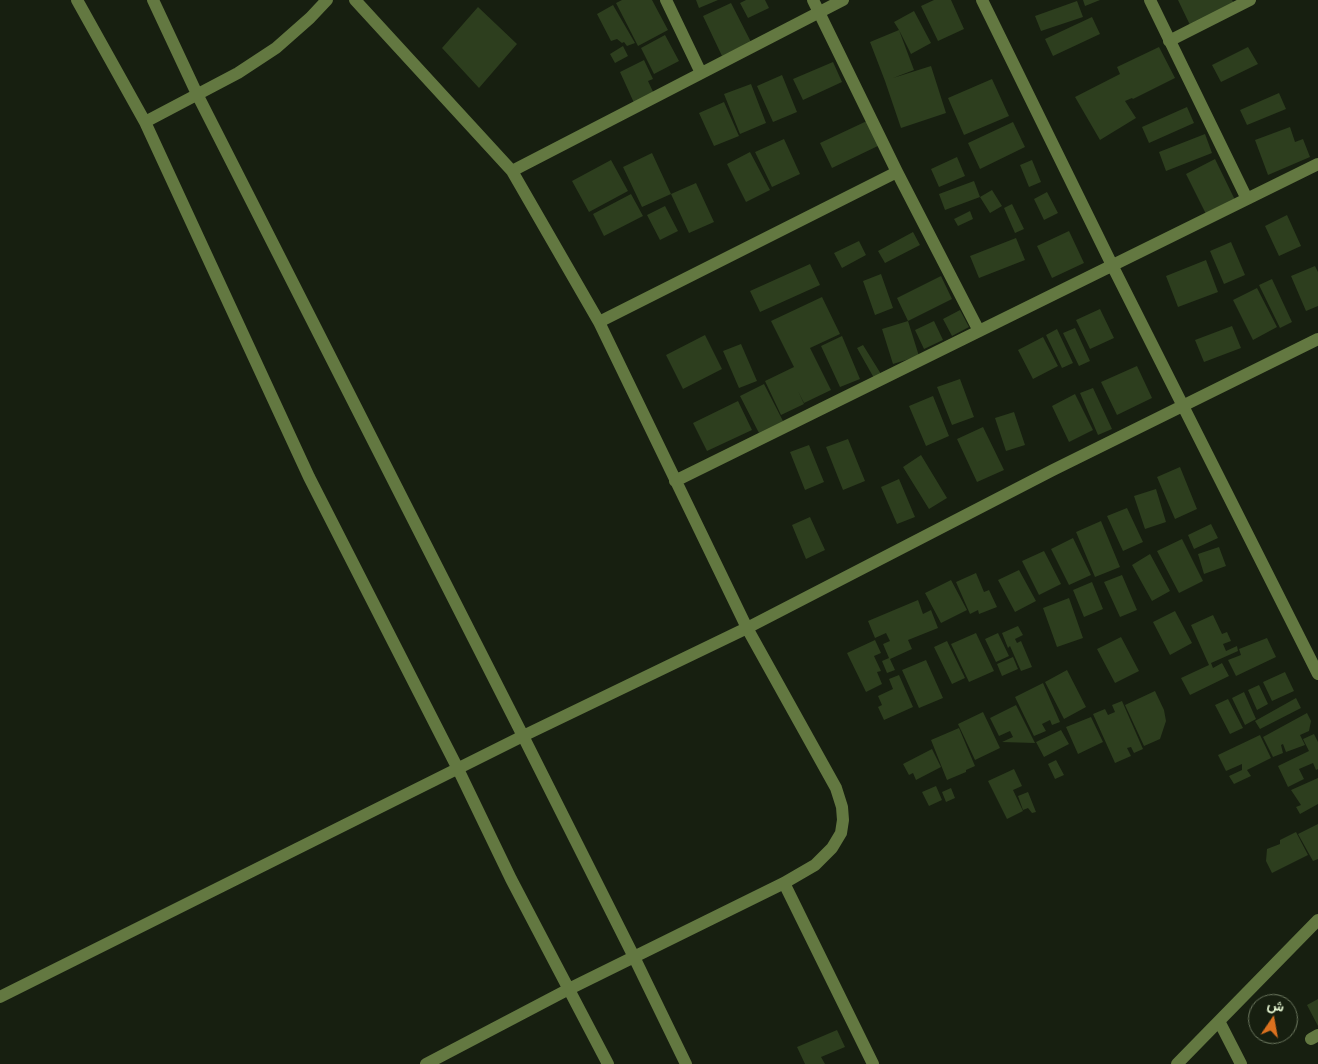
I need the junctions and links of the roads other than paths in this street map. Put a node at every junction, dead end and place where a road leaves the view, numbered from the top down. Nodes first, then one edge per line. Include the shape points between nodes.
1 (77, 0) edge
2 (153, 0) edge
3 (327, 0) edge
4 (355, 0) edge
5 (666, 0) edge
6 (813, 0) edge
7 (843, 0) edge
8 (982, 0) edge
9 (1150, 0) edge
10 (1250, 0) edge
11 (819, 12) junction
12 (1170, 40) junction
13 (701, 73) junction
14 (197, 94) junction
15 (144, 122) junction
16 (1318, 164) edge
17 (512, 171) junction
18 (897, 172) junction
19 (1247, 198) junction
20 (1112, 265) junction
21 (599, 322) junction
22 (979, 331) junction
23 (1318, 339) edge
24 (1183, 405) junction
25 (675, 481) junction
26 (747, 628) junction
27 (1318, 674) edge
28 (523, 736) junction
29 (458, 769) junction
30 (784, 883) junction
31 (1318, 920) edge
32 (634, 957) junction
33 (569, 989) junction
34 (0, 997) edge
35 (1219, 1021) junction
36 (426, 1064) edge
37 (608, 1064) edge
38 (686, 1064) edge
39 (873, 1064) edge
40 (1177, 1064) edge
41 (1241, 1064) edge

1 - 15 street
2 - 14 street
3 - 14 street via 276,48
4 - 17 street
5 - 13 street
6 - 11 street
7 - 11 street
8 - 20 street
9 - 12 street
10 - 12 street
11 - 13 street
11 - 18 street
12 - 19 street
13 - 17 street
14 - 15 street
14 - 28 street
15 - 29 street via 309,477
16 - 19 street
17 - 21 street
18 - 21 street
18 - 22 street
19 - 20 street
20 - 22 street
20 - 24 street
21 - 25 street
22 - 25 street
23 - 24 street
24 - 26 street
24 - 27 street
25 - 26 street
26 - 28 street
26 - 30 street via 836,788 842,807 841,832 832,848 815,865
28 - 29 street
28 - 32 street
29 - 33 street
29 - 34 street
30 - 32 street
30 - 39 street
31 - 35 street
32 - 33 street
32 - 38 street
33 - 36 street
33 - 37 street
35 - 40 street
35 - 41 street

